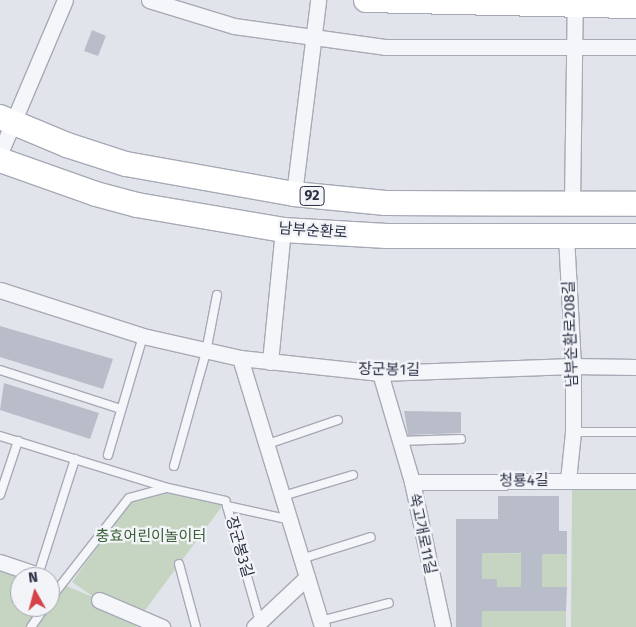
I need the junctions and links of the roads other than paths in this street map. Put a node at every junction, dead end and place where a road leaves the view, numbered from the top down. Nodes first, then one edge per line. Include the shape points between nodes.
1 (66, 0) edge
2 (149, 0) edge
3 (318, 0) edge
4 (366, 0) edge
5 (465, 1) edge
6 (576, 2) edge
7 (636, 6) edge
8 (314, 39) junction
9 (636, 47) edge
10 (572, 49) junction
11 (3, 139) edge
12 (294, 194) junction
13 (572, 204) junction
14 (633, 204) edge
15 (283, 230) junction
16 (566, 236) junction
17 (632, 236) edge
18 (0, 290) edge
19 (217, 295) dead end
20 (143, 336) junction
21 (206, 352) junction
22 (240, 358) junction
23 (270, 362) junction
24 (573, 366) junction
25 (636, 367) edge
26 (0, 370) edge
27 (380, 373) junction
28 (121, 409) junction
29 (338, 420) dead end
30 (573, 432) junction
31 (636, 432) edge
32 (0, 436) edge
33 (461, 439) dead end
34 (18, 441) junction
35 (399, 441) junction
36 (265, 445) junction
37 (108, 455) dead end
38 (75, 459) junction
39 (174, 466) dead end
40 (353, 474) dead end
41 (568, 480) junction
42 (636, 481) edge
43 (412, 482) junction
44 (168, 488) junction
45 (0, 495) edge
46 (283, 496) junction
47 (226, 501) dead end
48 (291, 520) junction
49 (371, 537) dead end
50 (301, 559) junction
51 (0, 562) edge
52 (179, 564) dead end
53 (15, 567) edge
54 (41, 567) edge
55 (307, 577) junction
56 (60, 586) edge
57 (99, 600) dead end
58 (389, 603) dead end
59 (321, 624) edge
60 (257, 625) edge
61 (162, 627) edge
62 (196, 627) edge
63 (444, 627) edge

1 - 11 street
2 - 8 street via 234,26
3 - 8 street
4 - 5 main road
5 - 6 main road
6 - 7 main road
6 - 10 street
8 - 10 street via 386,47
8 - 12 street
9 - 10 street
10 - 13 street
11 - 12 main road, 92
11 - 15 main road, 남부순환로 via 137,205
12 - 13 main road, 92 via 386,203
13 - 14 main road, 92
14 - 17 main road via 616,211 613,221 618,231
15 - 16 main road, 남부순환로 via 387,236
15 - 23 street
16 - 17 main road, 남부순환로
16 - 24 street, 남부순환로208길
18 - 20 street, 장군봉1길
19 - 21 lane
20 - 21 street, 장군봉1길
20 - 28 lane
21 - 22 street, 장군봉1길
21 - 39 lane
22 - 23 street, 장군봉1길
22 - 36 street
23 - 27 street, 장군봉1길
24 - 25 street, 장군봉1길
24 - 27 street, 장군봉1길
24 - 30 street, 남부순환로208길
26 - 28 lane
27 - 35 street, 쑥고개로11길
28 - 37 lane
29 - 36 lane
30 - 31 lane
30 - 41 street, 남부순환로208길
32 - 34 lane, 장군봉3길
33 - 35 lane
34 - 38 lane, 장군봉3길
34 - 45 lane
35 - 43 street, 쑥고개로11길
36 - 46 street
38 - 44 lane, 장군봉3길
38 - 54 lane
40 - 46 lane
41 - 42 street, 청룡4길
41 - 43 street, 청룡4길
43 - 63 street, 쑥고개로11길
44 - 47 lane, 장군봉3길
44 - 56 lane via 129,498
46 - 48 street
48 - 50 street
48 - 60 lane, 장군봉3길 via 227,506
49 - 50 lane
50 - 55 street
51 - 53 street
52 - 62 lane
55 - 59 street
55 - 60 street
57 - 61 street
58 - 59 lane

